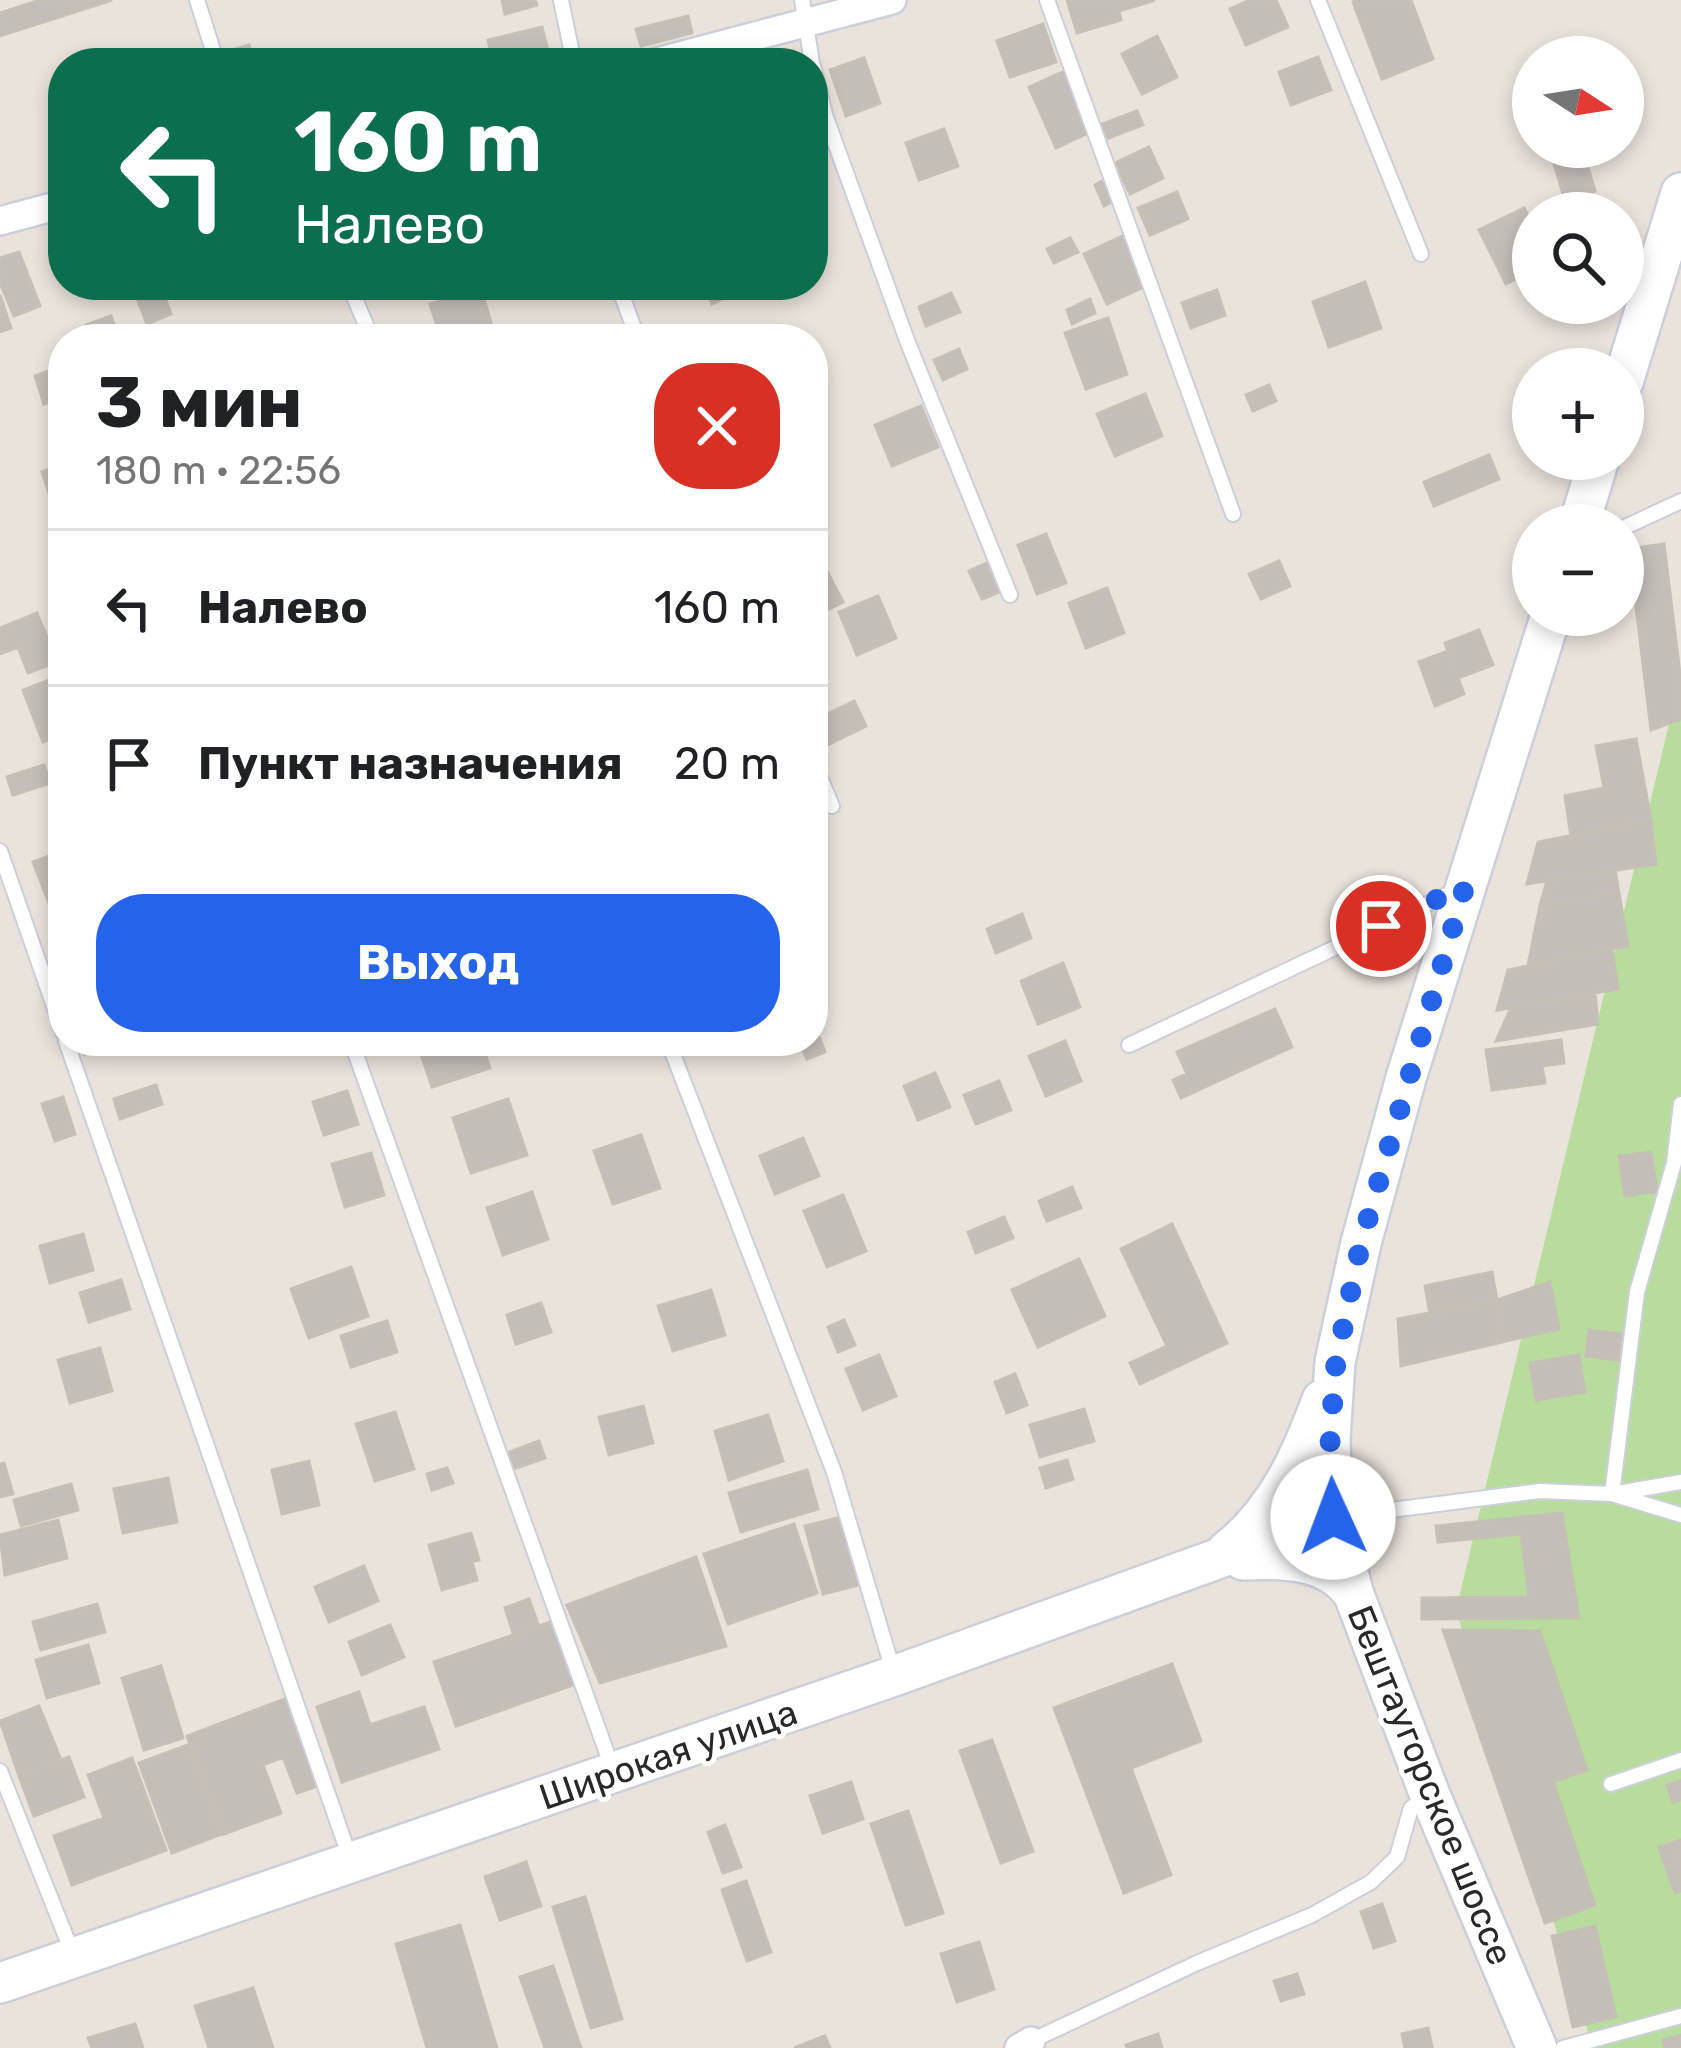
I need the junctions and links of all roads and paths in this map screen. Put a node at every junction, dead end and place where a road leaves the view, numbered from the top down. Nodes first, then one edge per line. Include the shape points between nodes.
1 (197, 0) edge
2 (561, 0) edge
3 (892, 0) edge
4 (1046, 0) edge
5 (1318, 0) edge
6 (802, 12) edge
7 (212, 48) edge
8 (571, 48) edge
9 (697, 48) edge
10 (809, 48) edge
11 (828, 123) edge
12 (1681, 193) edge
13 (48, 208) edge
14 (0, 220) edge
15 (1421, 254) dead end
16 (1633, 348) edge
17 (1681, 501) edge
18 (1233, 514) dead end
19 (1644, 518) edge
20 (1010, 595) dead end
21 (1544, 636) edge
22 (828, 797) edge
23 (832, 806) dead end
24 (0, 851) edge
25 (1465, 886) junction
26 (48, 989) edge
27 (1129, 1046) dead end
28 (71, 1056) edge
29 (355, 1056) edge
30 (674, 1056) edge
31 (1681, 1104) edge
32 (1336, 1362) junction
33 (1681, 1482) edge
34 (1612, 1494) junction
35 (1681, 1516) edge
36 (1333, 1517) junction
37 (1214, 1562) junction
38 (1354, 1595) junction
39 (894, 1676) junction
40 (1681, 1760) edge
41 (0, 1771) edge
42 (614, 1773) junction
43 (1611, 1784) dead end
44 (1430, 1795) junction
45 (352, 1862) junction
46 (74, 1957) junction
47 (0, 1983) edge
48 (1681, 2016) edge
49 (1025, 2044) edge
50 (1537, 2048) edge
51 (1563, 2048) edge

1 - 7 lane
2 - 8 lane
3 - 6 street
4 - 18 lane
5 - 15 lane
6 - 9 street
6 - 10 lane
11 - 20 lane
12 - 16 main road
13 - 14 street
17 - 19 lane
21 - 25 main road, Бештаугорское шоссе
22 - 23 lane
24 - 26 lane
25 - 27 lane
25 - 32 main road, Бештаугорское шоссе via 1361,1243
28 - 45 lane
29 - 42 lane
30 - 39 lane via 834,1472
31 - 34 lane via 1674,1162 1637,1292
32 - 36 main road, Бештаугорское шоссе
32 - 37 main road via 1302,1453 1269,1510
33 - 34 lane
34 - 35 lane
34 - 36 lane via 1540,1491
36 - 37 main road, Широкая улица
36 - 38 main road, Бештаугорское шоссе
37 - 38 main road via 1304,1562 1334,1572
37 - 39 main road, Широкая улица
38 - 44 main road, Бештаугорское шоссе
39 - 42 main road, Широкая улица
40 - 43 lane
41 - 46 lane
42 - 45 main road, Широкая улица
44 - 49 lane via 1411,1808 1397,1857 1371,1882
44 - 50 main road, Бештаугорское шоссе
45 - 46 main road, Широкая улица
46 - 47 main road, Широкая улица
48 - 51 lane

